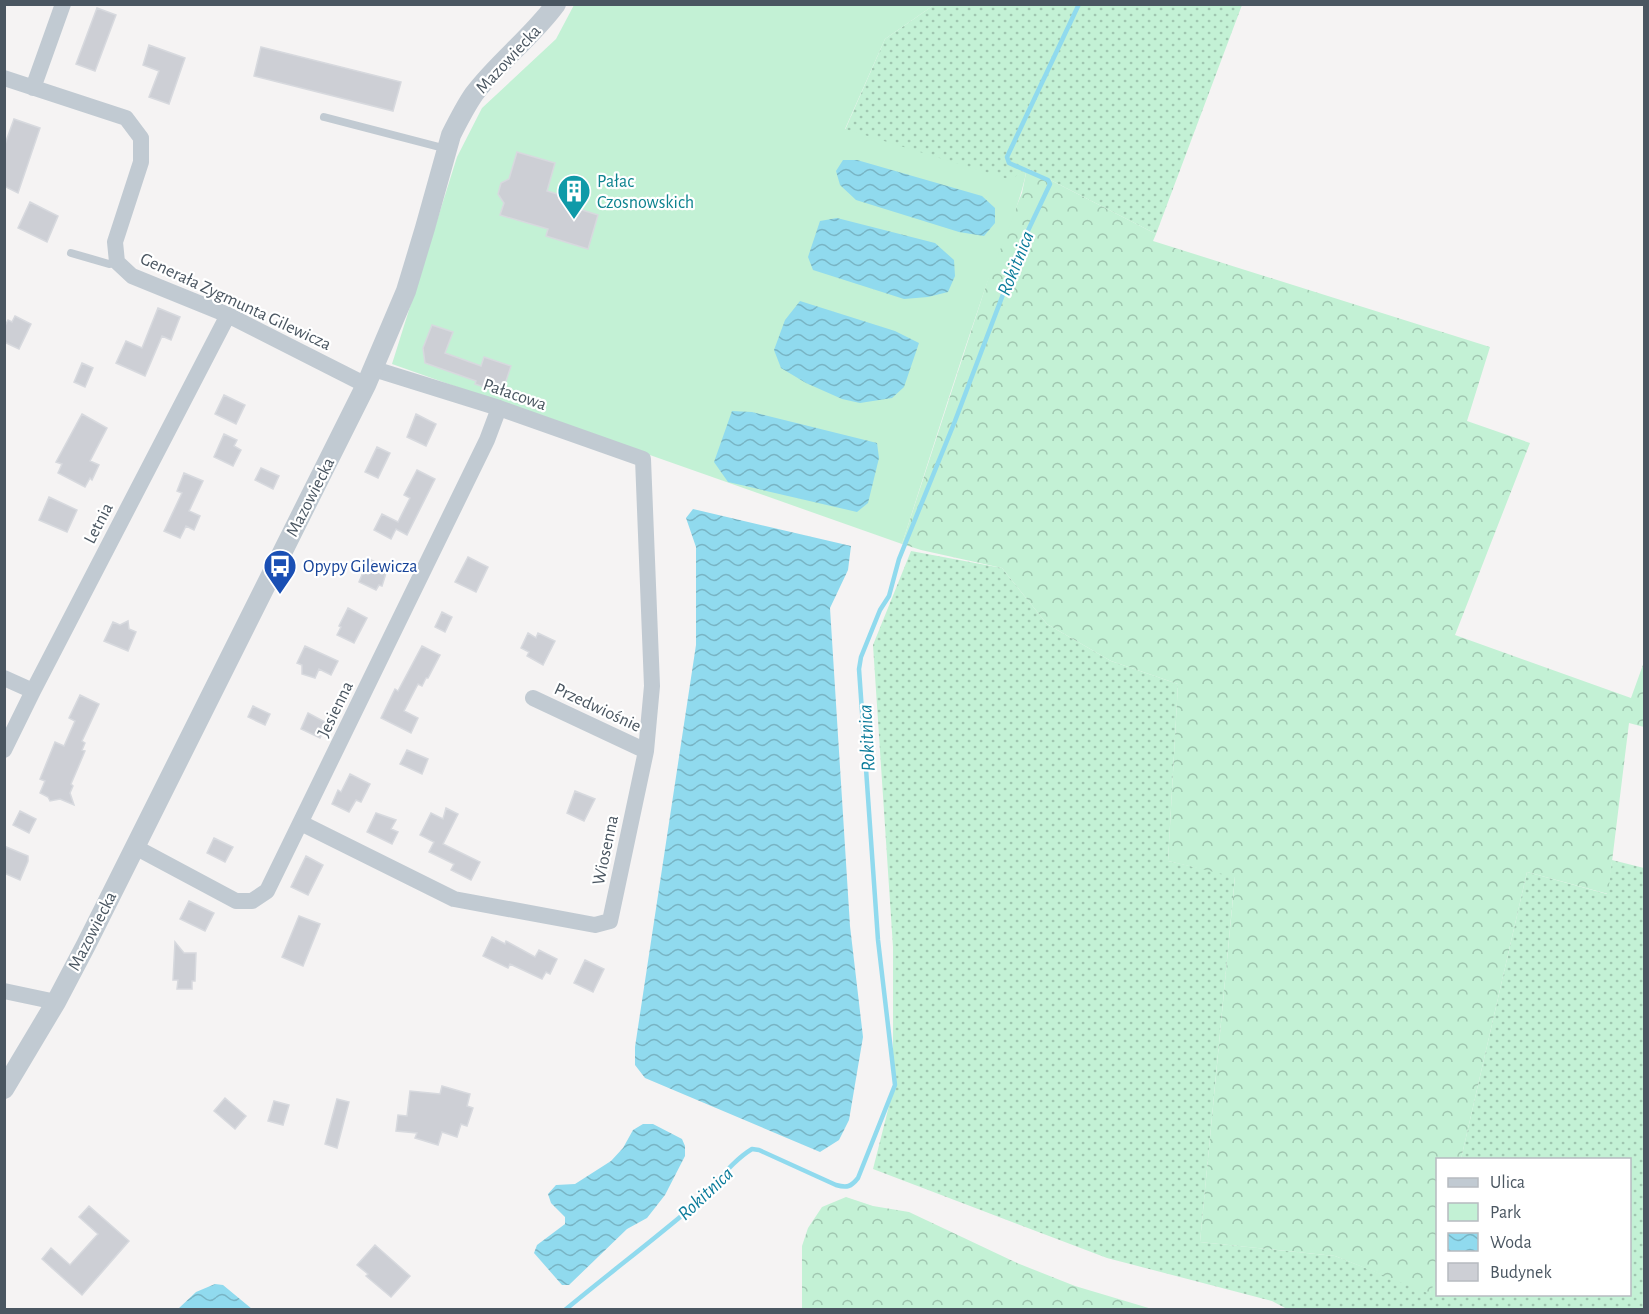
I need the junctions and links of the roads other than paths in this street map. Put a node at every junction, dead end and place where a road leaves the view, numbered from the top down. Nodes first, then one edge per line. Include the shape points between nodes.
1 (63, 4) edge
2 (556, 4) edge
3 (4, 78) edge
4 (33, 88) junction
5 (324, 117) dead end
6 (447, 149) junction
7 (71, 253) dead end
8 (117, 262) junction
9 (228, 315) junction
10 (370, 377) junction
11 (499, 408) junction
12 (643, 459) joint
13 (4, 678) edge
14 (33, 691) junction
15 (533, 698) dead end
16 (4, 750) edge
17 (646, 751) junction
18 (301, 823) junction
19 (135, 847) junction
20 (4, 991) edge
21 (56, 1002) junction
22 (4, 1089) edge

1 - 4 street
2 - 6 street, Mazowiecka via 530,37 474,94
3 - 4 street, Generała Zygmunta Gilewicza
4 - 8 street, Generała Zygmunta Gilewicza via 126,118 141,138 141,162 115,242
5 - 6 lane
6 - 10 street, Mazowiecka via 413,268
7 - 8 lane via 109,264
8 - 9 street, Generała Zygmunta Gilewicza via 132,276
9 - 10 street, Generała Zygmunta Gilewicza
9 - 14 street, Letnia
10 - 11 street, Pałacowa
10 - 19 street, Mazowiecka
11 - 12 street, Pałacowa
11 - 18 street, Jesienna
12 - 17 street, Wiosenna via 652,686
13 - 14 street
14 - 16 street, Letnia
15 - 17 street, Przedwiośnie
17 - 18 street, Wiosenna via 610,921 595,925 454,899
18 - 19 street, Jesienna via 267,891 252,901 236,901
19 - 21 street, Mazowiecka
20 - 21 street
21 - 22 street, Mazowiecka

